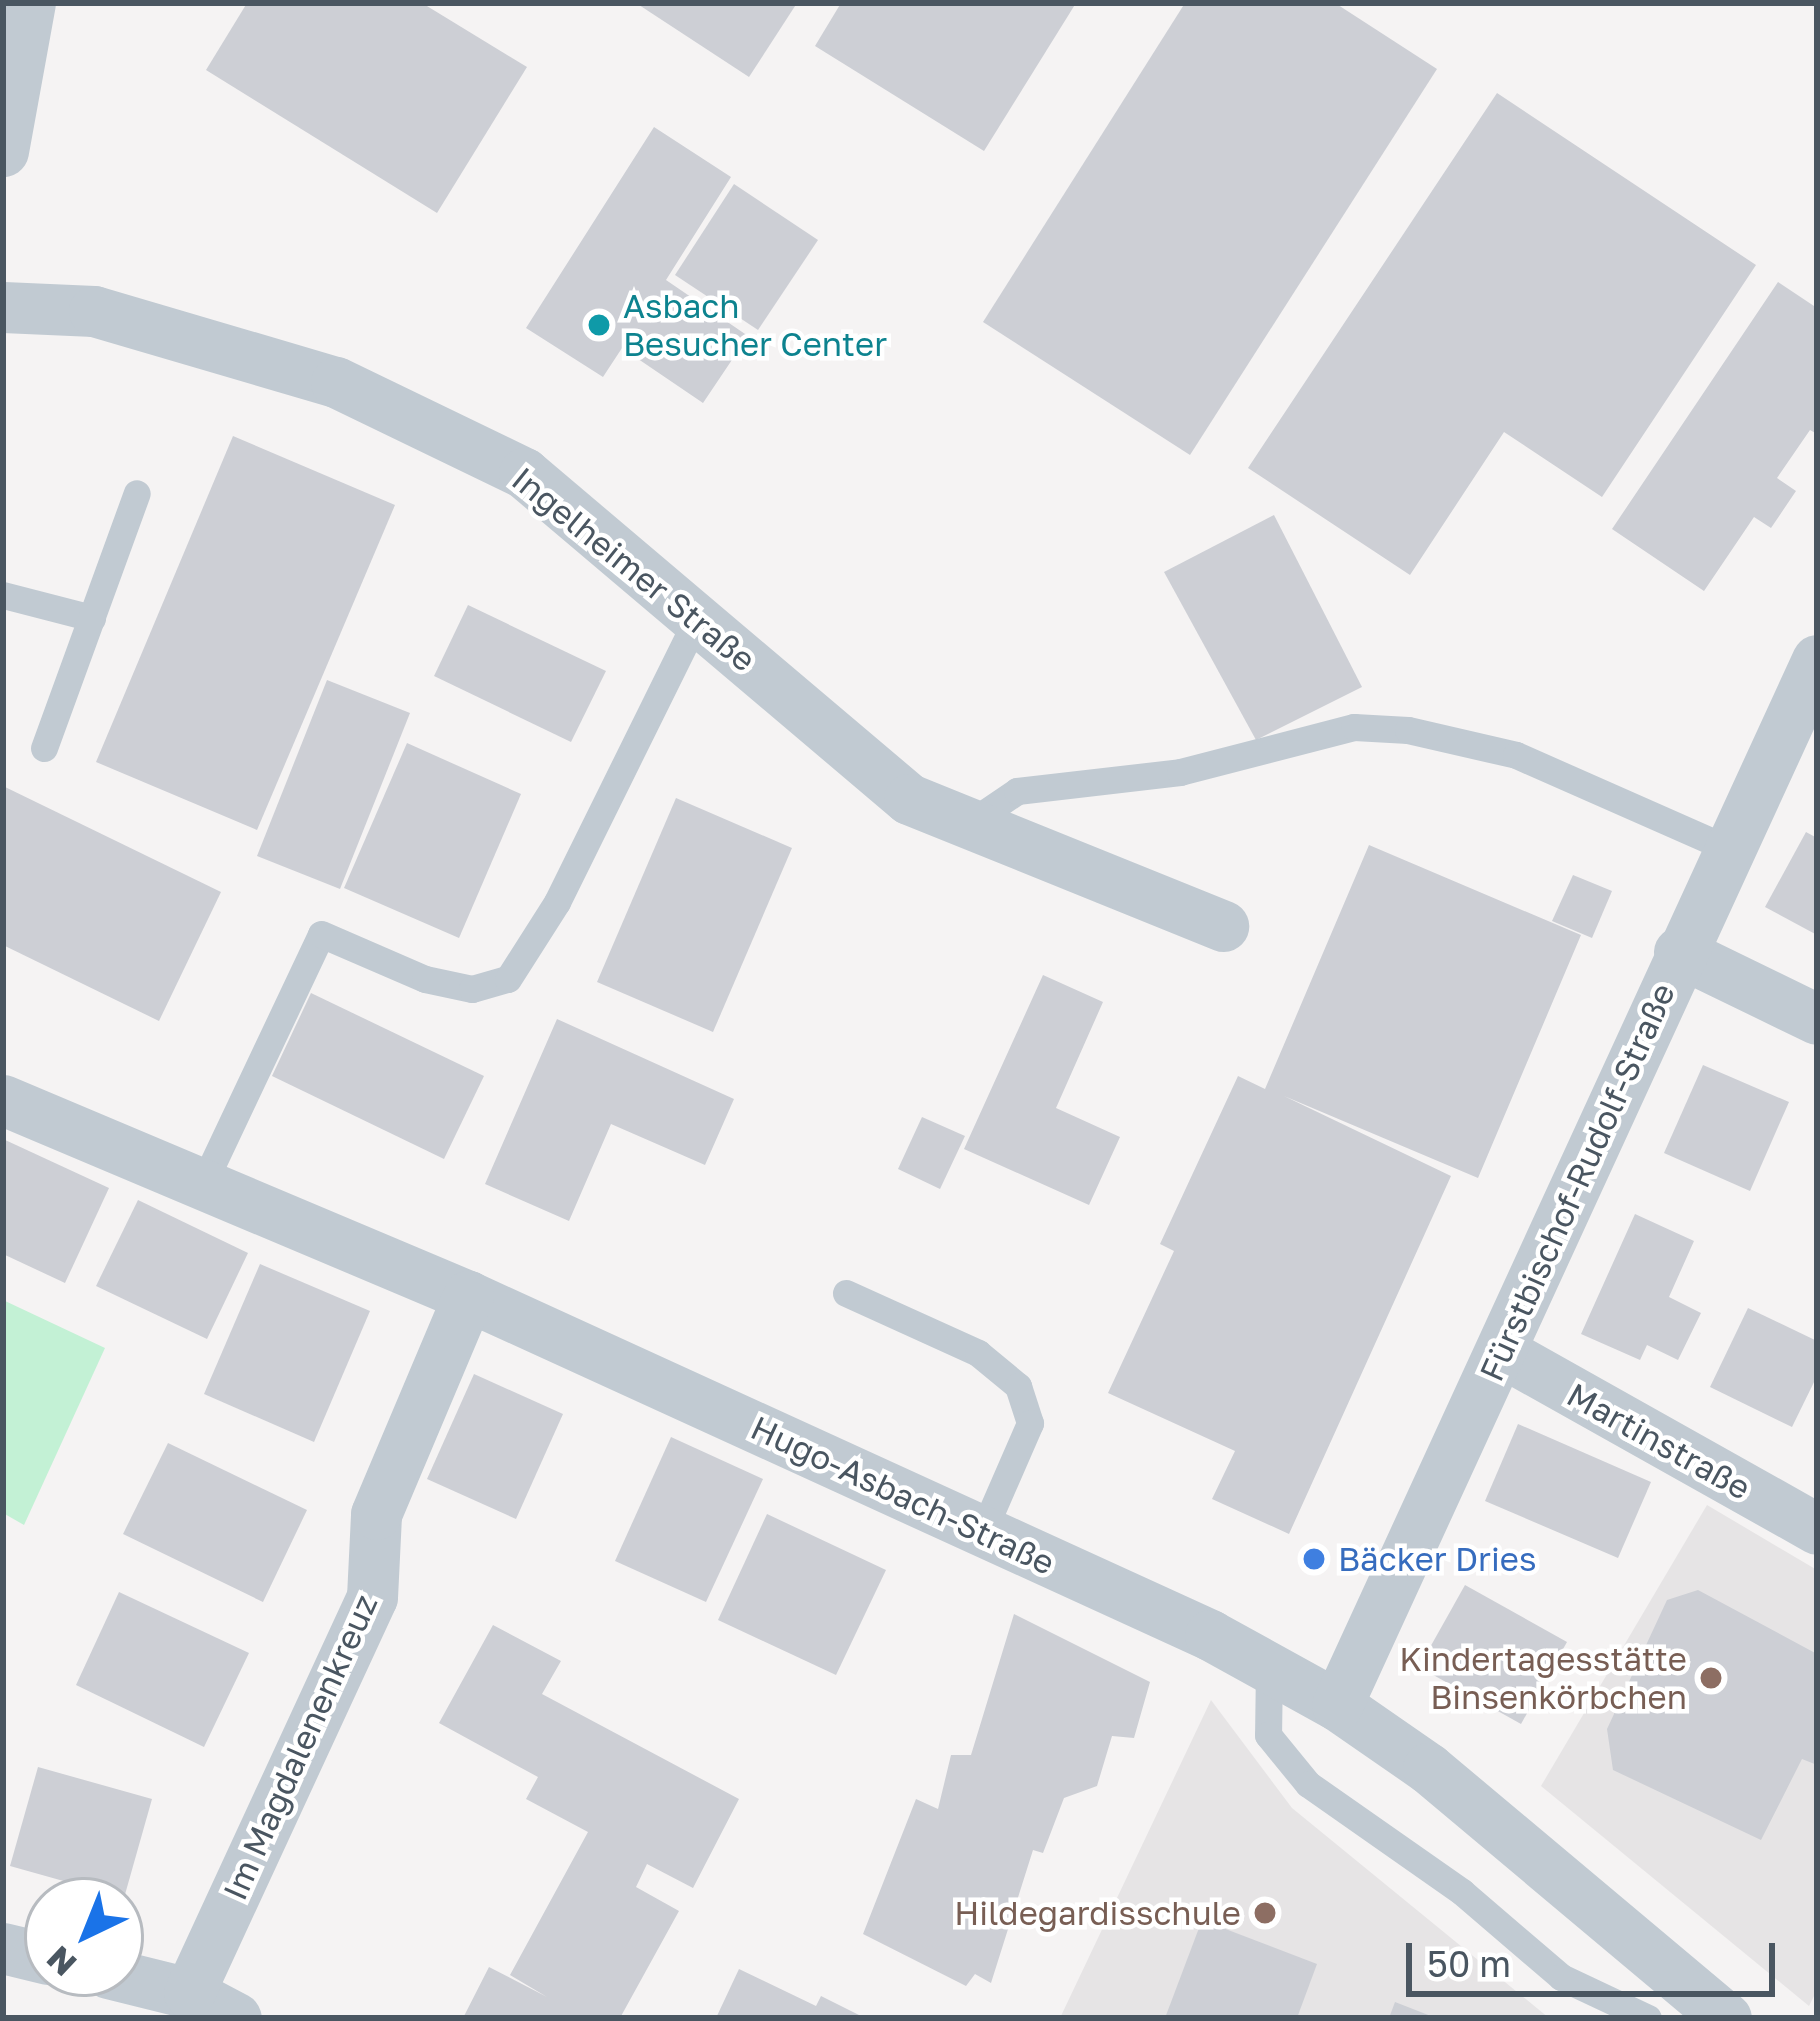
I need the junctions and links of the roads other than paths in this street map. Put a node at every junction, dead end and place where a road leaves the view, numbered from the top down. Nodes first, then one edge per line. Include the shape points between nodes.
1 (30, 3) edge
2 (3, 151) edge
3 (3, 307) edge
4 (137, 493) dead end
5 (3, 595) edge
6 (92, 618) junction
7 (697, 619) junction
8 (1817, 660) edge
9 (44, 748) dead end
10 (970, 824) junction
11 (1725, 847) junction
12 (1223, 926) dead end
13 (1679, 952) junction
14 (1817, 1019) edge
15 (3, 1100) edge
16 (202, 1184) junction
17 (846, 1293) dead end
18 (468, 1296) junction
19 (1502, 1352) junction
20 (1817, 1528) edge
21 (983, 1531) junction
22 (1269, 1667) junction
23 (1337, 1705) junction
24 (144, 1991) edge
25 (189, 1994) junction
26 (236, 2018) edge
27 (1648, 2018) edge
28 (1726, 2018) edge

1 - 2 street
3 - 7 street, Ingelheimer Straße via 94,311 336,382 524,473
4 - 6 lane
5 - 6 lane
6 - 9 lane
7 - 10 street, Ingelheimer Straße via 909,799
7 - 16 lane via 556,902 508,979 472,989 424,979 321,934
8 - 11 street, Fürstbischof-Rudolf-Straße
10 - 11 lane via 1017,791 1180,772 1354,727 1408,730 1516,755
10 - 12 street, Ingelheimer Straße
11 - 13 street, Fürstbischof-Rudolf-Straße
13 - 14 street
13 - 19 street, Fürstbischof-Rudolf-Straße
15 - 16 street, Hugo-Asbach-Straße
16 - 18 street, Hugo-Asbach-Straße
17 - 21 lane via 978,1353 1018,1386 1030,1423
18 - 21 street, Hugo-Asbach-Straße
18 - 25 street, Im Magdalenenkreuz via 376,1514 373,1597
19 - 20 street, Martinstraße
19 - 23 street, Fürstbischof-Rudolf-Straße
21 - 22 street, Hugo-Asbach-Straße
22 - 23 street, Hugo-Asbach-Straße
22 - 27 lane via 1268,1735 1308,1784 1462,1892 1562,1977
23 - 28 street, Hugo-Asbach-Straße via 1484,1813
24 - 25 street
25 - 26 street

